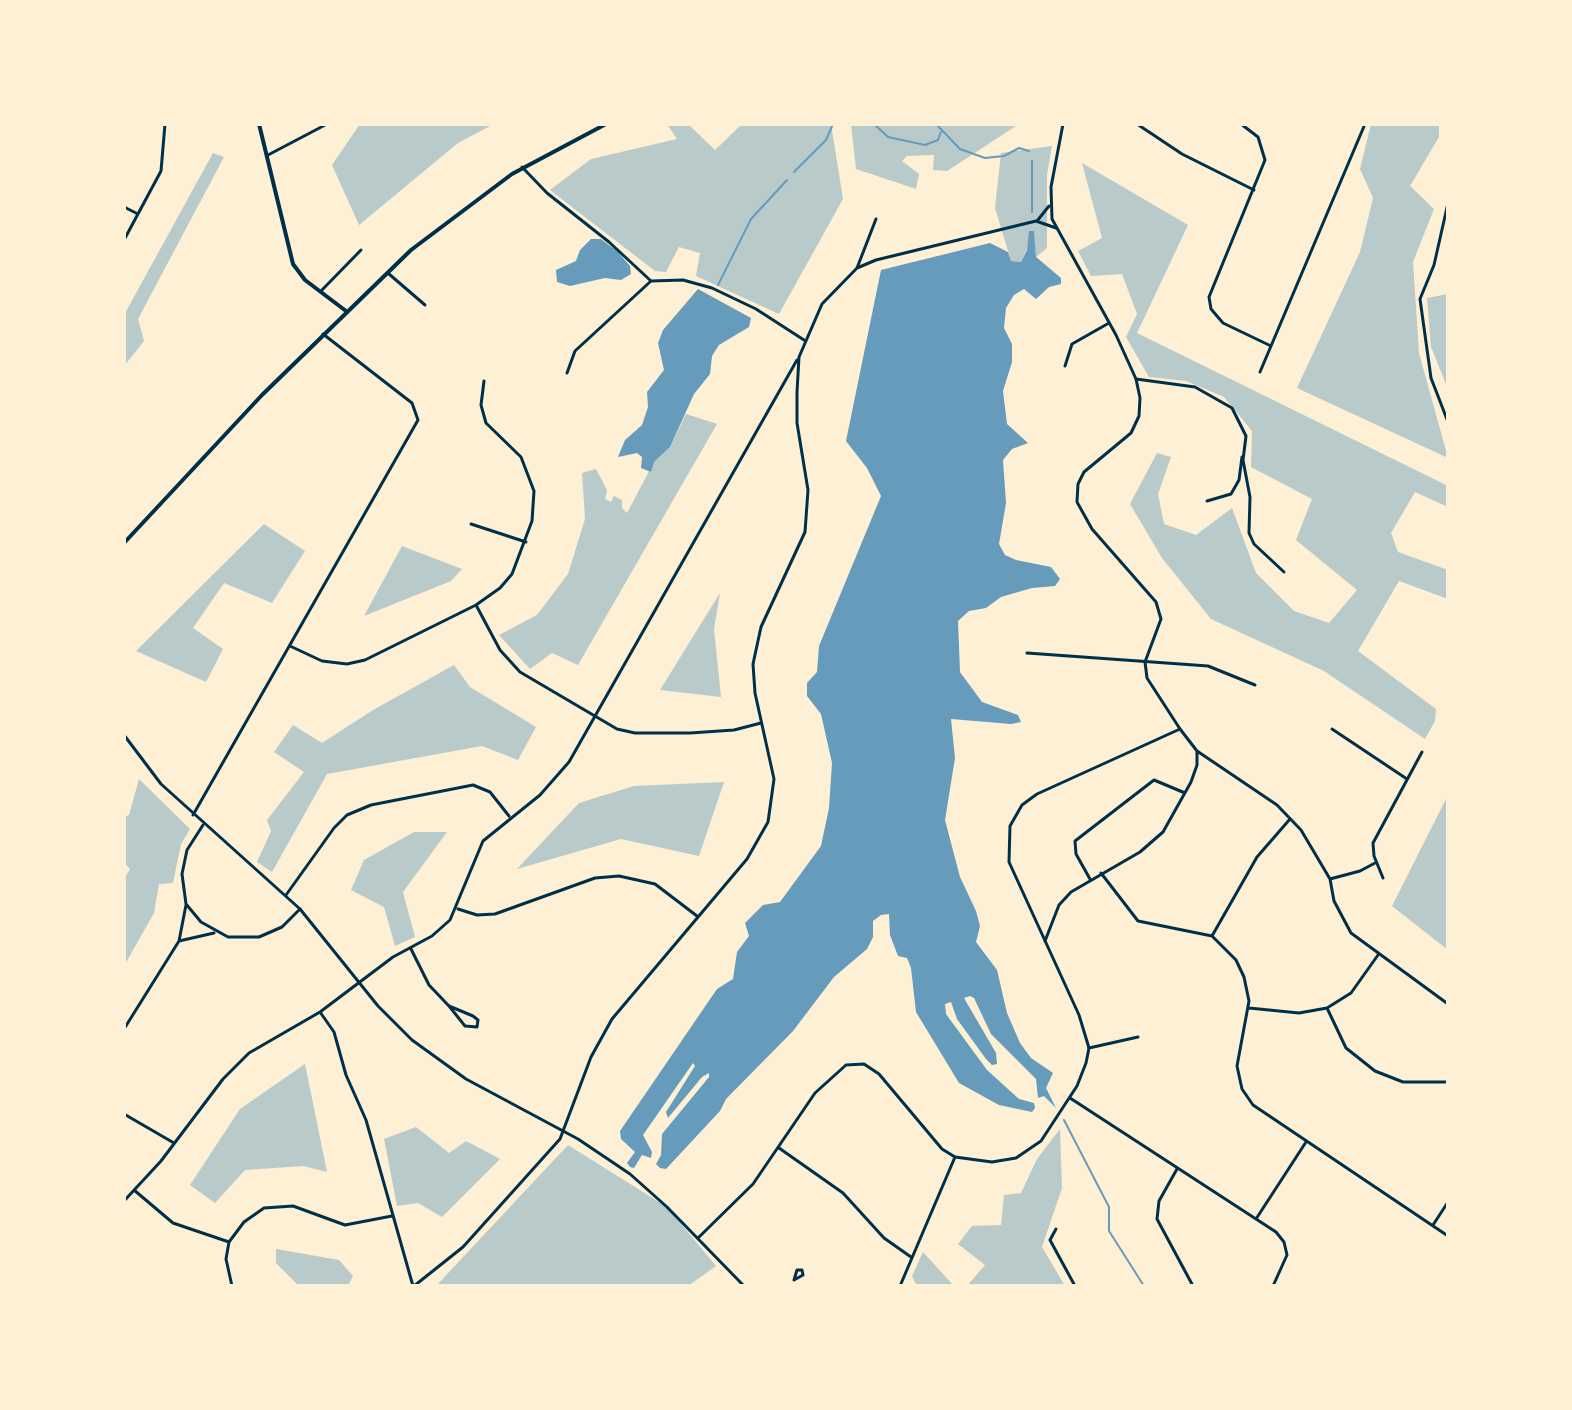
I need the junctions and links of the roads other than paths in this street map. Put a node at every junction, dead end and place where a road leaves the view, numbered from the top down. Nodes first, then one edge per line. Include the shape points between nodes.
1 (165, 124) edge
2 (259, 124) edge
3 (327, 124) edge
4 (606, 124) edge
5 (1063, 124) edge
6 (1137, 124) edge
7 (1241, 124) edge
8 (1365, 124) edge
9 (268, 155) junction
10 (522, 167) junction
11 (1254, 190) junction
12 (1448, 203) edge
13 (1049, 206) junction
14 (124, 207) edge
15 (1446, 212) edge
16 (138, 214) junction
17 (876, 219) dead end
18 (1052, 219) junction
19 (1036, 221) junction
20 (1056, 228) junction
21 (124, 240) edge
22 (361, 250) dead end
23 (857, 268) junction
24 (387, 272) junction
25 (651, 281) junction
26 (321, 291) junction
27 (425, 305) dead end
28 (346, 311) junction
29 (1109, 323) junction
30 (323, 334) junction
31 (806, 341) junction
32 (1271, 346) junction
33 (799, 357) junction
34 (1065, 366) dead end
35 (1260, 372) dead end
36 (567, 373) dead end
37 (1136, 379) junction
38 (484, 381) dead end
39 (1448, 422) edge
40 (1244, 454) junction
41 (1207, 501) dead end
42 (471, 524) dead end
43 (526, 542) junction
44 (124, 543) edge
45 (1284, 572) dead end
46 (476, 605) junction
47 (290, 645) junction
48 (1027, 653) dead end
49 (1145, 662) junction
50 (1255, 685) dead end
51 (595, 717) junction
52 (761, 723) junction
53 (1180, 729) junction
54 (1332, 729) dead end
55 (124, 735) edge
56 (1197, 751) junction
57 (1422, 752) dead end
58 (1207, 758) junction
59 (1197, 765) junction
60 (1407, 779) junction
61 (1185, 793) junction
62 (193, 815) junction
63 (509, 816) junction
64 (1290, 818) junction
65 (203, 825) junction
66 (1375, 862) junction
67 (1101, 873) junction
68 (1383, 878) dead end
69 (1090, 879) junction
70 (1330, 879) junction
71 (286, 895) junction
72 (186, 904) junction
73 (300, 909) junction
74 (458, 909) junction
75 (697, 916) junction
76 (215, 932) junction
77 (1212, 936) junction
78 (179, 941) junction
79 (1045, 941) junction
80 (411, 949) junction
81 (1378, 955) junction
82 (358, 982) junction
83 (1448, 1004) edge
84 (449, 1006) junction
85 (1249, 1008) junction
86 (1327, 1008) junction
87 (320, 1012) junction
88 (124, 1029) edge
89 (1138, 1037) dead end
90 (1089, 1048) junction
91 (1448, 1082) edge
92 (1070, 1098) junction
93 (124, 1114) edge
94 (564, 1132) junction
95 (1306, 1142) junction
96 (174, 1143) junction
97 (779, 1148) junction
98 (955, 1157) junction
99 (1177, 1169) junction
100 (134, 1190) junction
101 (124, 1201) edge
102 (1448, 1202) edge
103 (392, 1216) junction
104 (1256, 1219) junction
105 (1433, 1225) junction
106 (1056, 1229) dead end
107 (1448, 1236) edge
108 (698, 1238) junction
109 (229, 1242) junction
110 (911, 1257) junction
111 (794, 1280) dead end
112 (232, 1286) edge
113 (414, 1286) edge
114 (744, 1286) edge
115 (790, 1286) edge
116 (900, 1286) edge
117 (1075, 1286) edge
118 (1193, 1286) edge
119 (1273, 1286) edge

1 - 16 street via 163,165
2 - 9 main road
3 - 9 street
4 - 10 main road
5 - 13 street
6 - 11 street via 1182,154
7 - 11 street via 1258,137 1265,154
8 - 32 street
9 - 26 main road via 293,264
10 - 24 main road via 460,210
10 - 25 street
11 - 32 street via 1209,297 1223,323
12 - 15 street
13 - 18 street
13 - 19 street
14 - 16 street
15 - 39 street via 1420,299 1431,378
16 - 21 street
17 - 23 street
18 - 19 street
18 - 20 street
19 - 20 street
19 - 23 street
20 - 29 street
22 - 26 street
23 - 31 street via 822,304
24 - 27 street
24 - 28 main road
25 - 31 street via 683,280 712,288
25 - 36 street via 575,351
26 - 28 main road
28 - 30 main road
29 - 34 street via 1072,344
29 - 37 street
30 - 44 main road
30 - 47 street via 408,399 419,414
31 - 33 street
32 - 35 street
33 - 51 street
33 - 52 street via 797,423 808,490 807,520 755,652 753,676
37 - 40 street via 1195,387 1222,400 1245,429
37 - 49 street via 1140,410 1134,427 1084,472 1077,496 1092,529 1160,613 1159,631
38 - 43 street via 481,405 486,423 521,457 532,479 534,509
40 - 41 street via 1231,494
40 - 45 street via 1249,533
42 - 43 street
43 - 46 street via 505,584
46 - 47 street via 347,664 322,661
46 - 51 street via 511,663
47 - 62 street
48 - 49 street
49 - 50 street via 1208,666
49 - 53 street via 1151,689
51 - 52 street via 635,733 734,730
51 - 63 street via 554,782
52 - 75 street via 774,779 768,822 747,859
53 - 56 street
53 - 79 street via 1037,794 1015,815 1008,838 1009,862
54 - 60 street
55 - 62 street
56 - 58 street
56 - 59 street
57 - 60 street
58 - 59 street
58 - 64 street
59 - 61 street
60 - 66 street via 1377,831
61 - 67 street via 1155,842
61 - 69 street via 1154,780 1075,841
62 - 65 street
63 - 71 street via 490,792 473,785 364,807 334,828
63 - 74 street via 479,846
64 - 70 street
64 - 77 street via 1257,857
65 - 71 street
65 - 72 street via 183,861
66 - 68 street
66 - 70 street
67 - 69 street
67 - 77 street via 1138,921
69 - 79 street via 1063,900
70 - 81 street via 1347,928
71 - 73 street
72 - 76 street
72 - 78 street
73 - 76 street via 282,927 259,937
73 - 82 street
74 - 75 street via 495,914 595,878 619,876 655,884
74 - 80 street via 446,925
75 - 94 street via 602,1035
76 - 78 street
77 - 85 street via 1242,971
78 - 88 street
79 - 90 street
80 - 82 street
80 - 84 street via 429,985
81 - 83 street
81 - 86 street via 1351,993
82 - 87 street
82 - 94 street via 394,1024 431,1055
84 - 84 street via 465,1026 477,1027 473,1016
85 - 86 street via 1299,1013
85 - 95 street via 1237,1054 1242,1089 1262,1113
86 - 91 street via 1346,1048 1375,1071 1403,1082
87 - 96 street via 235,1065
87 - 103 street via 334,1032 366,1120
89 - 90 street
90 - 92 street
92 - 98 street via 1027,1153 998,1161
92 - 99 street
93 - 96 street
94 - 108 street via 630,1174
94 - 113 street via 463,1247
95 - 104 street
95 - 105 street
96 - 100 street
97 - 98 street via 827,1079 841,1067 859,1063 879,1074 928,1136
97 - 108 street via 741,1198
97 - 110 street via 843,1193 884,1238
98 - 110 street
99 - 104 street
99 - 118 street via 1159,1201 1157,1219
100 - 101 street
100 - 109 street via 173,1223
102 - 105 street
103 - 109 street via 345,1225 299,1207 275,1205 244,1222
103 - 113 street
104 - 119 street via 1284,1242 1286,1261
105 - 107 street
106 - 117 street via 1050,1240
108 - 114 street
109 - 112 street via 226,1259
110 - 116 street
111 - 115 street

